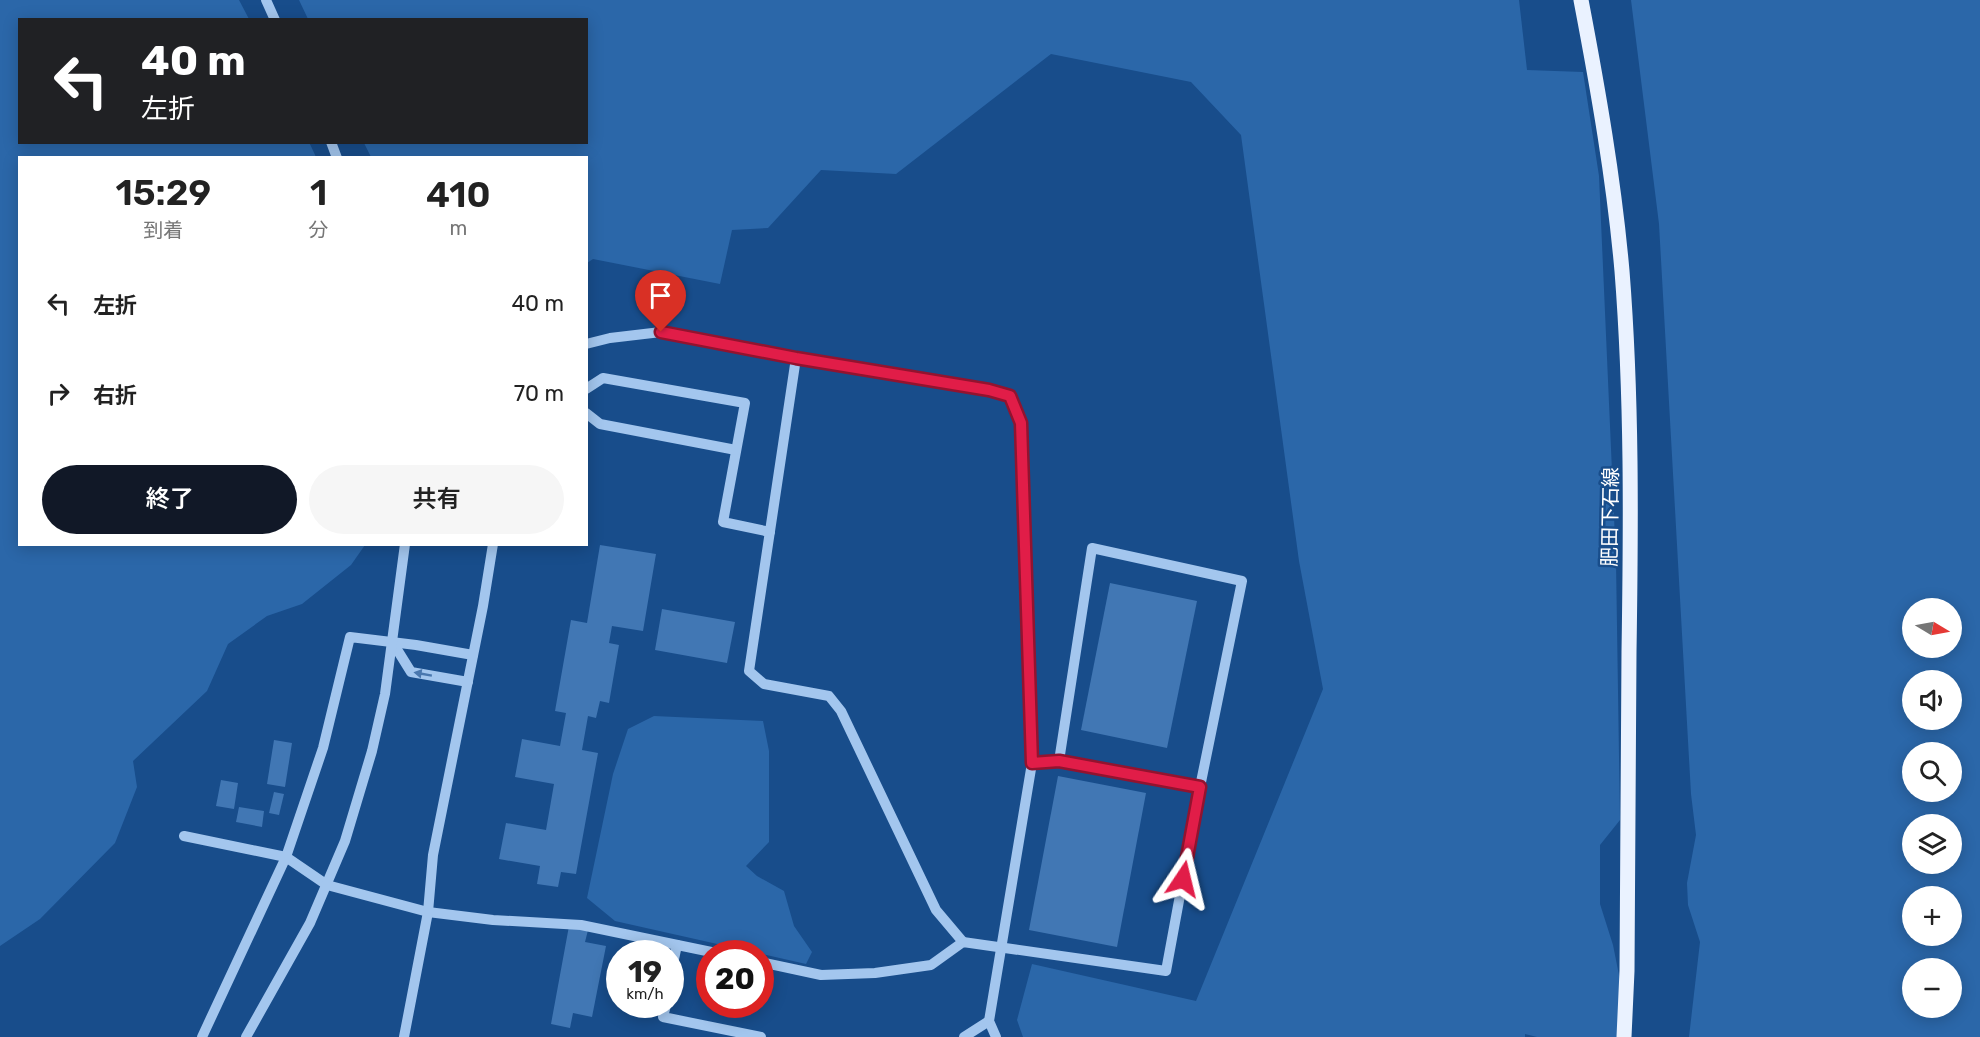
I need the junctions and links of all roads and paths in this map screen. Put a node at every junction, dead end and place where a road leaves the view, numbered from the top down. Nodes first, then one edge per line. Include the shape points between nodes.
1 (266, 0) edge
2 (1581, 0) edge
3 (274, 18) edge
4 (588, 344) edge
5 (796, 358) junction
6 (588, 388) edge
7 (588, 415) edge
8 (736, 450) junction
9 (770, 532) junction
10 (405, 546) edge
11 (494, 546) edge
12 (393, 643) junction
13 (473, 656) junction
14 (468, 682) junction
15 (1059, 761) junction
16 (1032, 763) junction
17 (1200, 787) junction
18 (184, 836) dead end
19 (286, 856) junction
20 (327, 885) junction
21 (428, 912) junction
22 (653, 940) edge
23 (963, 942) junction
24 (1000, 948) junction
25 (774, 965) edge
26 (668, 1018) edge
27 (989, 1021) junction
28 (202, 1037) edge
29 (246, 1037) edge
30 (404, 1037) edge
31 (761, 1037) edge
32 (964, 1037) edge
33 (996, 1037) edge
34 (1624, 1037) edge

1 - 3 street
2 - 34 main road, 肥田下石線 via 1611,180 1628,368 1631,457
4 - 5 street via 661,332
5 - 9 street
5 - 16 street via 1010,396 1021,423
6 - 8 street via 603,378 745,403
7 - 8 street via 600,424
8 - 9 street via 723,522
9 - 23 street via 749,671 764,684 829,696 835,703 936,910
10 - 12 street
11 - 13 street
12 - 13 street
14 -> 12 street via 411,672
12 - 19 street via 350,637 323,748
12 - 20 street via 372,751
13 - 14 street
14 - 21 street via 433,855
15 - 16 street
15 - 17 street
15 - 17 street via 1092,549 1242,581
16 - 24 street
17 - 24 street via 1166,971
18 - 19 street
19 - 20 street
19 - 28 street
20 - 21 street
20 - 29 street
21 - 22 street via 581,925
21 - 30 street
23 - 24 street
23 - 25 street via 931,965 875,974 821,975
24 - 27 street
26 - 31 street
27 - 32 street
27 - 33 street

